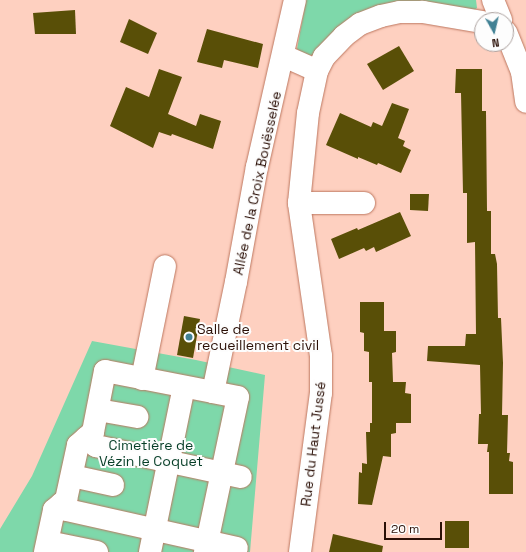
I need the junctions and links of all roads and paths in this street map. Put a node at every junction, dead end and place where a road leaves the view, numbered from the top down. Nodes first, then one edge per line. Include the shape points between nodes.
1 (295, 0) edge
2 (474, 17) edge
3 (513, 52) edge
4 (284, 56) junction
5 (317, 72) junction
6 (526, 102) edge
7 (299, 203) junction
8 (364, 203) dead end
9 (165, 266) dead end
10 (142, 379) junction
11 (184, 387) junction
12 (213, 392) junction
13 (98, 410) junction
14 (137, 417) dead end
15 (86, 438) junction
16 (168, 461) junction
17 (232, 475) junction
18 (72, 476) junction
19 (112, 485) dead end
20 (61, 504) junction
21 (155, 529) junction
22 (206, 546) edge
23 (47, 547) edge
24 (237, 548) dead end
25 (97, 552) edge
26 (150, 552) edge
27 (300, 552) edge

1 - 4 street, Allée de la Croix Bouësselée
2 - 5 street, Rue du Haut Jussé via 423,12 400,12 381,16 360,24 344,36 324,57
3 - 6 street via 522,72
4 - 5 street
4 - 12 street, Allée de la Croix Bouësselée via 257,167
5 - 7 street, Rue du Haut Jussé via 308,113
7 - 8 street
7 - 27 street, Rue du Haut Jussé via 321,356 321,393
9 - 10 street
10 - 11 street
10 - 13 street via 105,371
11 - 12 street
11 - 16 street
12 - 17 street via 238,397
13 - 14 street
13 - 15 street via 93,432
15 - 16 street via 96,446
15 - 18 street via 78,445
16 - 17 street
16 - 21 street
17 - 22 street
18 - 19 street
18 - 20 street via 66,500
20 - 21 street via 67,510
20 - 23 street via 54,510
21 - 22 street
21 - 26 street
22 - 24 street
23 - 25 street

